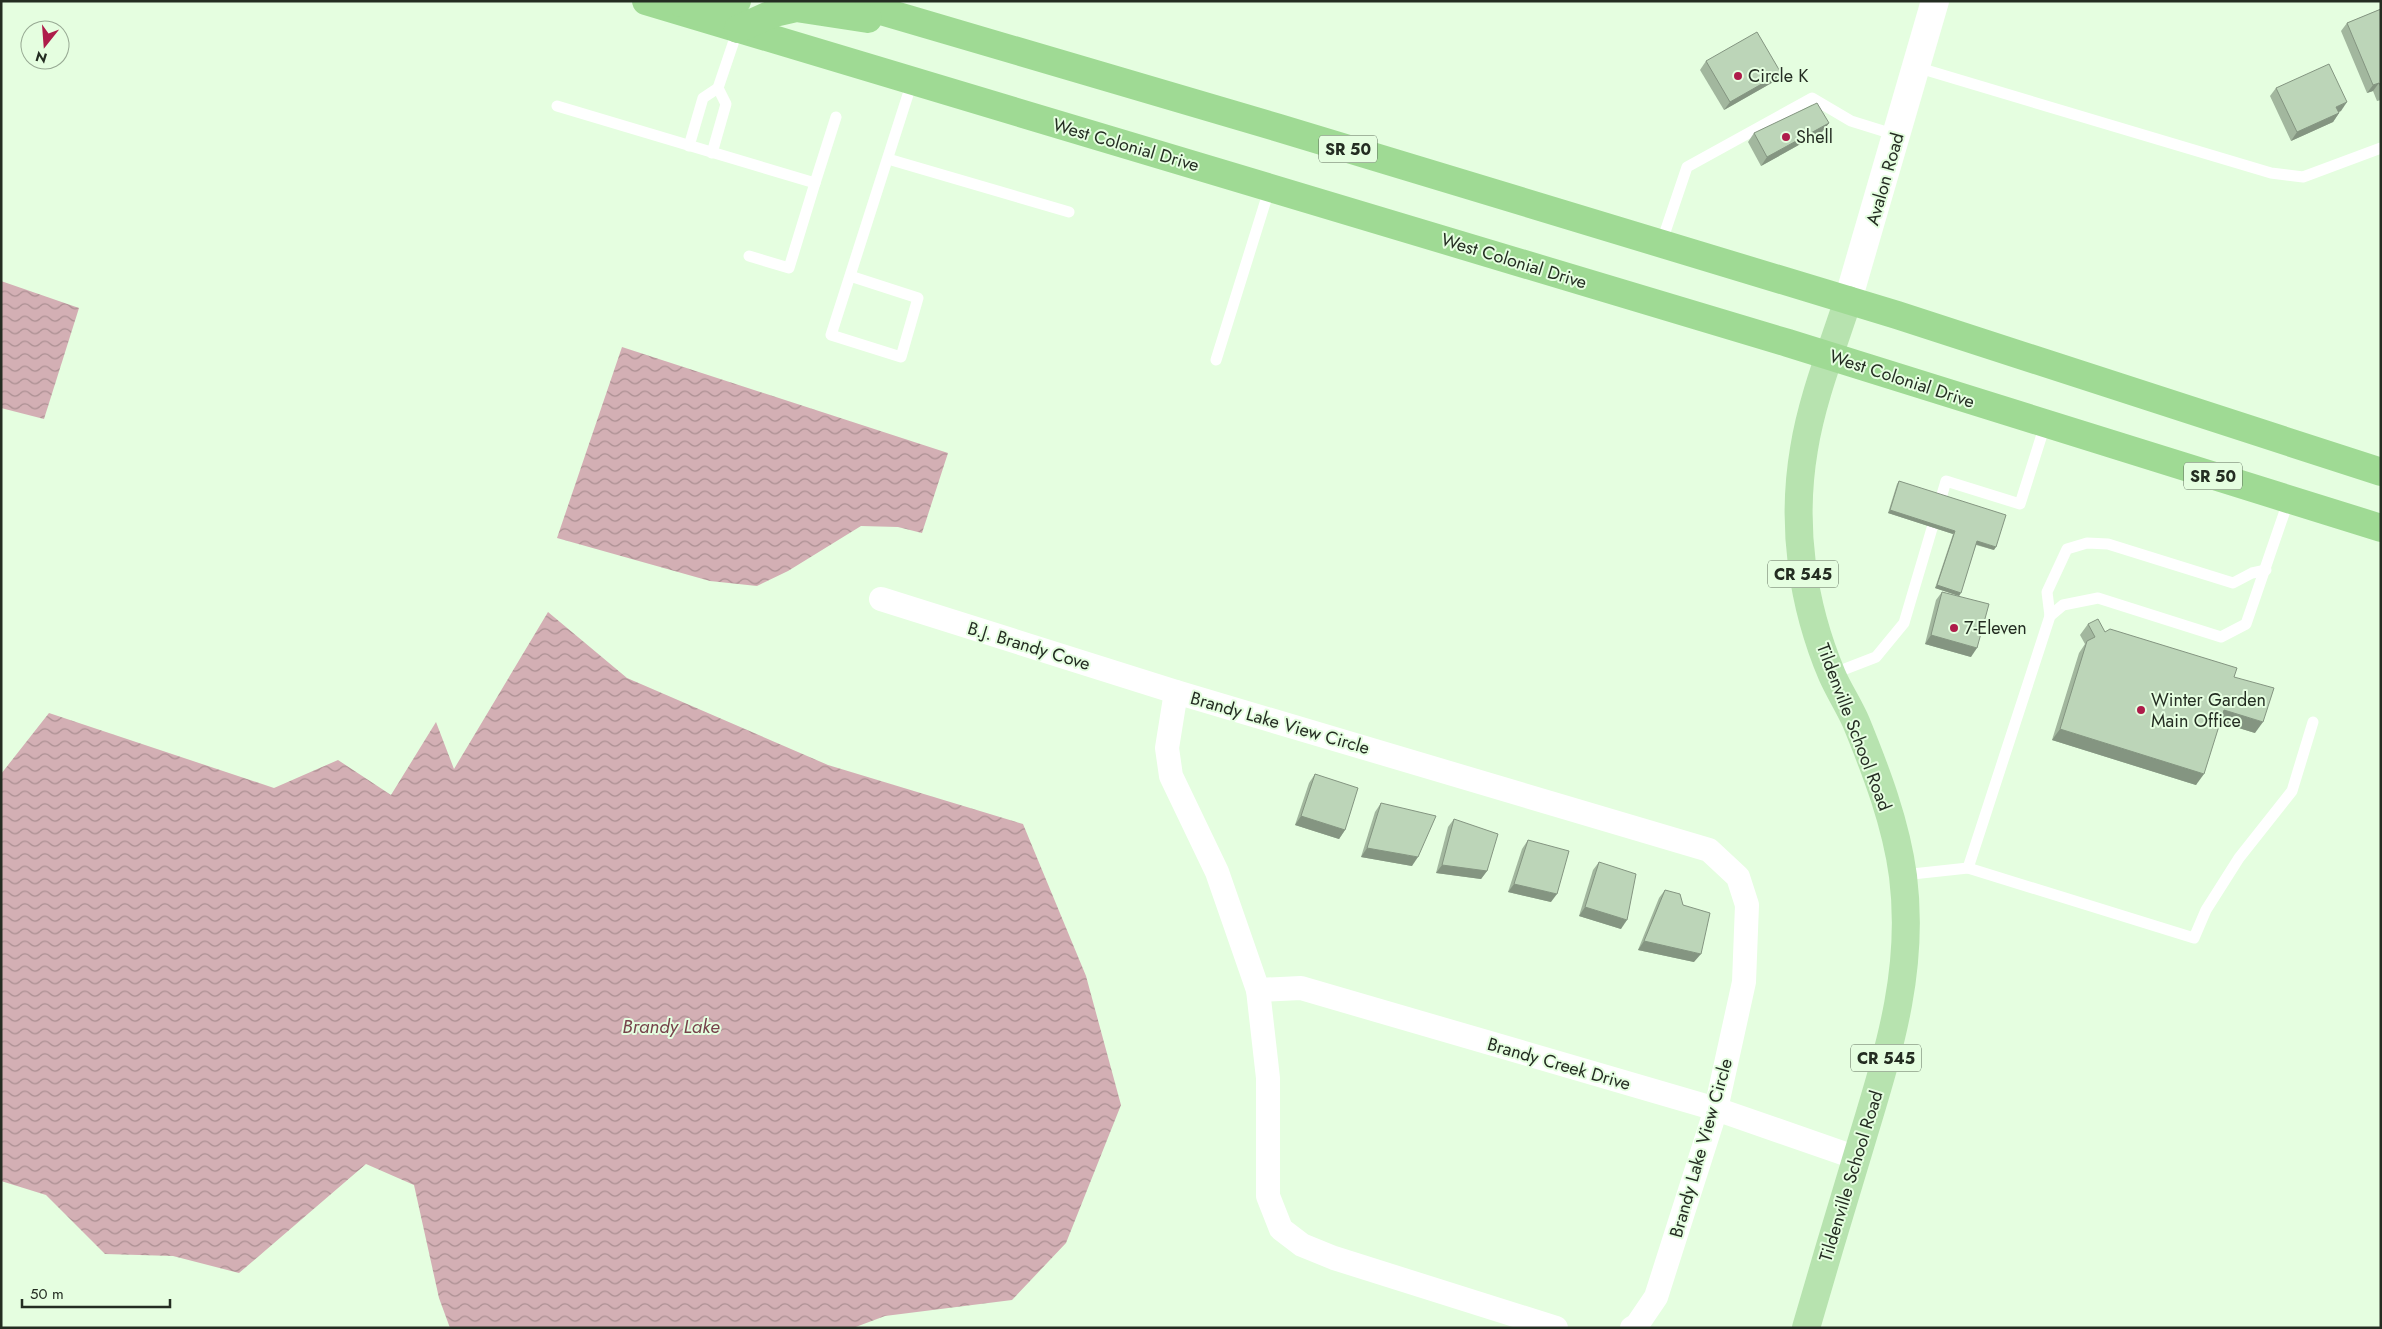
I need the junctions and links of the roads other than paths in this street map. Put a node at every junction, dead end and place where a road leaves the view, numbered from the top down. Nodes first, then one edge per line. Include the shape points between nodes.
1 (737, 1) edge
2 (847, 1) edge
3 (1935, 1) edge
4 (648, 2) edge
5 (738, 29) junction
6 (948, 31) junction
7 (1916, 67) junction
8 (912, 82) junction
9 (718, 88) junction
10 (557, 106) dead end
11 (836, 117) dead end
12 (1898, 136) junction
13 (689, 146) junction
14 (2381, 148) edge
15 (712, 153) junction
16 (888, 159) junction
17 (815, 183) junction
18 (1270, 187) junction
19 (1069, 212) dead end
20 (1661, 244) junction
21 (749, 256) dead end
22 (850, 276) junction
23 (1848, 300) junction
24 (1830, 356) junction
25 (1216, 360) dead end
26 (2045, 425) junction
27 (2381, 472) edge
28 (2288, 500) junction
29 (2381, 528) edge
30 (2266, 570) junction
31 (881, 599) dead end
32 (2050, 616) junction
33 (1832, 674) junction
34 (1176, 692) junction
35 (2313, 722) dead end
36 (1968, 868) junction
37 (1903, 875) junction
38 (1258, 990) junction
39 (1716, 1110) junction
40 (1856, 1158) junction
41 (1556, 1328) edge
42 (1632, 1328) edge
43 (1806, 1328) edge

1 - 4 highway
2 - 6 highway, SR 50
3 - 7 main road, Avalon Road / CR 545
4 - 5 highway, West Colonial Drive / SR 50
5 - 6 highway via 774,13 796,8
5 - 8 highway, West Colonial Drive / SR 50
5 - 9 lane
6 - 20 highway, SR 50
7 - 12 main road, Avalon Road / CR 545
7 - 14 lane via 2271,173 2303,177
8 - 16 lane
8 - 18 highway, West Colonial Drive / SR 50
9 - 13 lane via 703,98
9 - 15 lane via 726,104
10 - 13 lane
11 - 17 lane
12 - 20 lane via 1851,121 1812,98 1687,166
12 - 23 main road, Avalon Road / CR 545
13 - 15 lane
15 - 17 lane
16 - 19 lane
16 - 22 lane
17 - 21 lane via 790,268
18 - 24 highway, West Colonial Drive / SR 50
18 - 25 lane
20 - 23 highway, SR 50
22 - 22 lane via 831,335 901,357 918,298
23 - 24 main road, Avalon Road / CR 545
23 - 27 highway, SR 50
24 - 26 highway, West Colonial Drive / SR 50
24 - 33 main road, Tildenville School Road / CR 545 via 1804,447 1798,512 1799,551 1805,584 1815,627
26 - 28 highway, West Colonial Drive / SR 50
26 - 33 lane via 2020,504 1946,481 1904,623 1876,658
28 - 29 highway, West Colonial Drive / SR 50
28 - 30 lane
30 - 32 lane via 2246,624 2221,637 2098,598 2063,605
30 - 32 lane via 2233,583 2108,544 2087,542 2066,549 2048,592
31 - 34 street, B.J. Brandy Cove
32 - 36 lane
33 - 37 main road, Tildenville School Road / CR 545 via 1879,781
34 - 38 street, Brandy Lake View Circle via 1167,748 1171,776 1217,872
34 - 39 street, Brandy Lake View Circle via 1709,850 1738,877 1747,906 1744,982
35 - 36 lane via 2292,791 2239,858 2206,910 2194,938
36 - 37 lane
37 - 40 main road, Tildenville School Road / CR 545 via 1906,953 1901,998 1889,1050
38 - 39 street, Brandy Creek Drive via 1300,988
38 - 41 street, Brandy Lake View Circle via 1268,1078 1268,1196 1281,1229 1302,1245 1334,1258
39 - 40 street, Brandy Creek Drive
39 - 42 street, Brandy Lake View Circle via 1656,1297
40 - 43 main road, Tildenville School Road / CR 545

